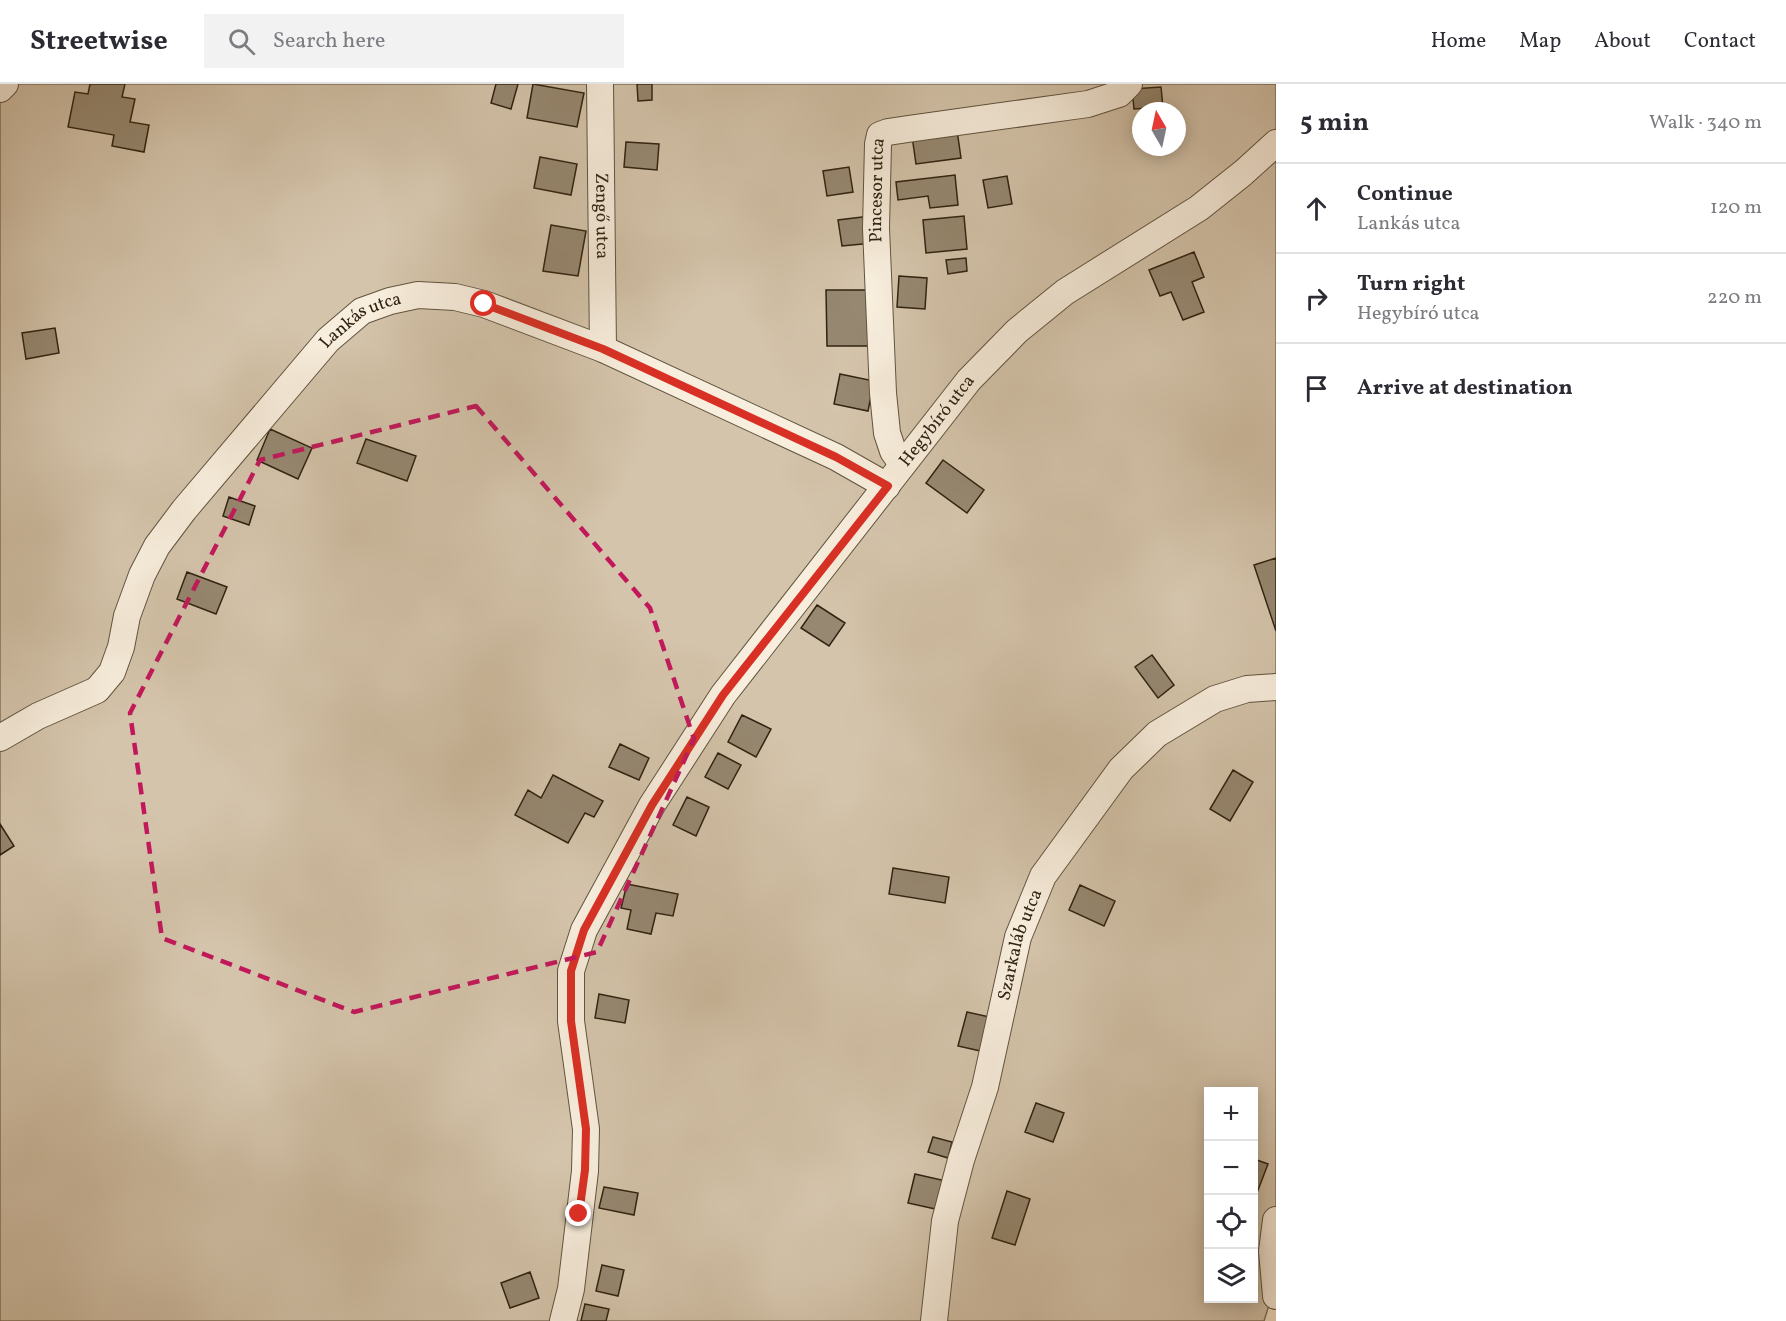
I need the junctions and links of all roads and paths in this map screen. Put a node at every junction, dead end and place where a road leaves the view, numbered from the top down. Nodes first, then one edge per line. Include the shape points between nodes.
1 (5, 84) edge
2 (600, 84) edge
3 (1128, 84) edge
4 (0, 89) edge
5 (1276, 143) edge
6 (603, 349) junction
7 (902, 465) junction
8 (888, 486) junction
9 (1276, 687) edge
10 (0, 738) edge
11 (1276, 1220) edge
12 (1276, 1296) edge
13 (563, 1321) edge
14 (934, 1321) edge

1 - 4 street
2 - 6 street, Zengő utca
3 - 7 street, Pincesor utca via 1119,94 1088,104 880,135 876,228 884,393 887,433 892,451
5 - 7 street, Hegybíró utca via 1199,208 1065,292 1017,331 969,381
6 - 8 street, Lankás utca via 836,457
6 - 10 street, Lankás utca via 484,304 455,297 418,295 362,310 328,340 157,546 131,605 112,672 97,690
7 - 8 street, Hegybíró utca
8 - 13 street, Hegybíró utca via 723,695 652,805 584,930 571,971 571,1021 586,1129 585,1170 571,1289
9 - 14 street, Szarkaláb utca via 1247,689 1215,699 1157,734 1121,769 1043,876 1018,937 985,1087 945,1221
11 - 12 street via 1272,1251

